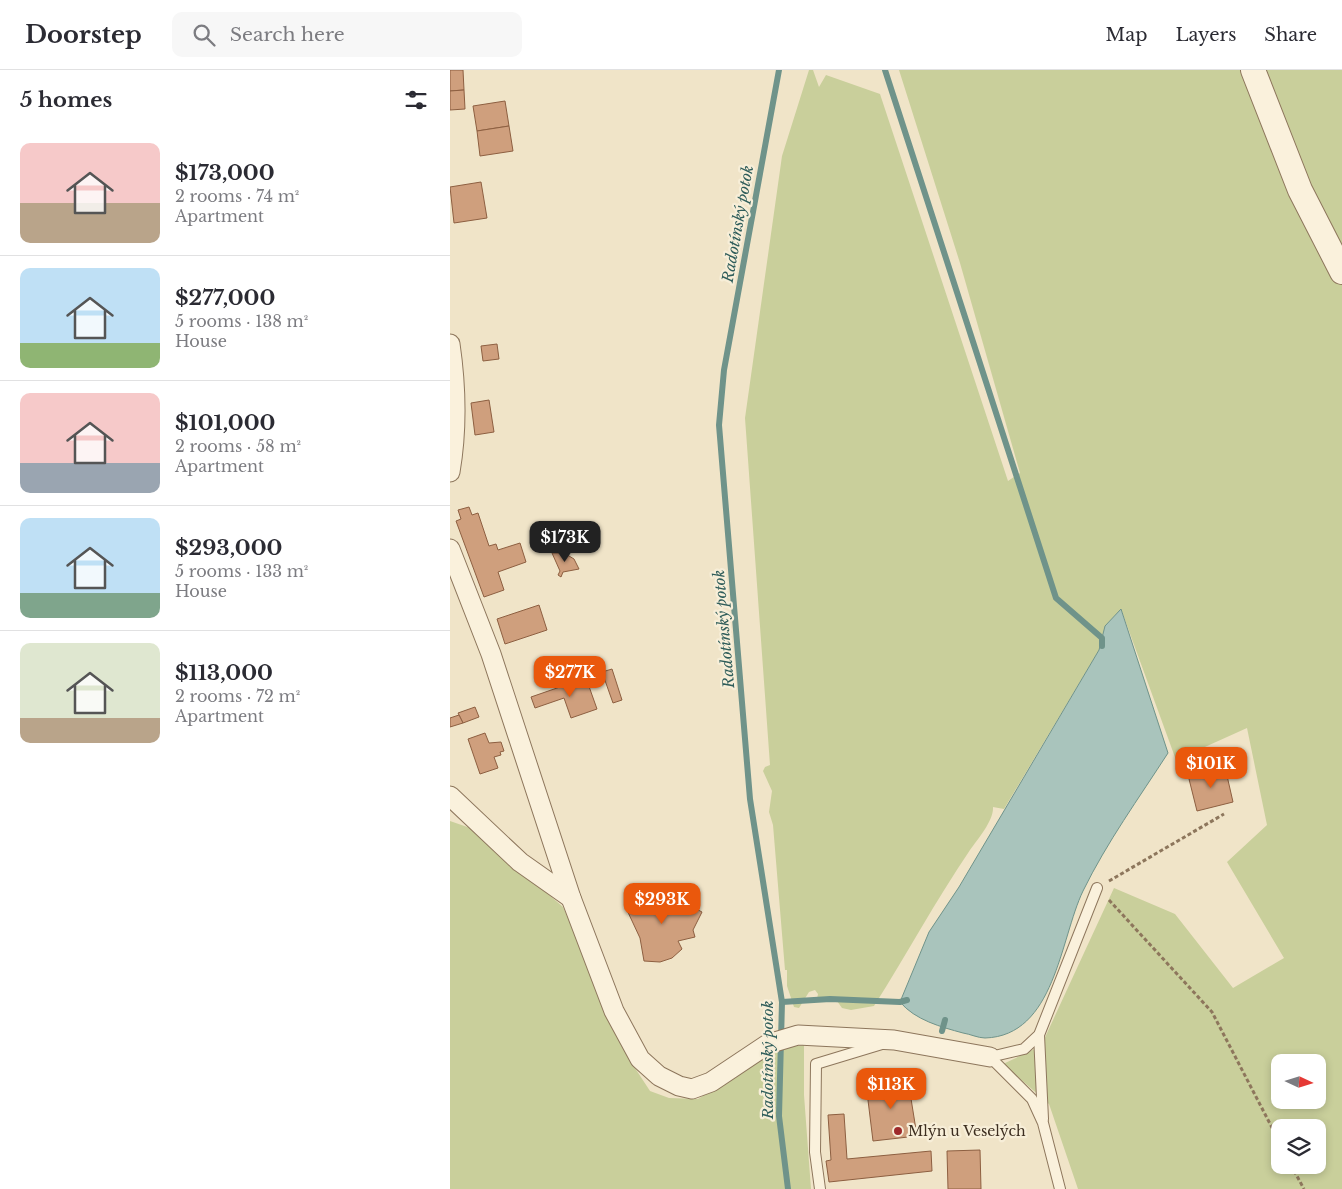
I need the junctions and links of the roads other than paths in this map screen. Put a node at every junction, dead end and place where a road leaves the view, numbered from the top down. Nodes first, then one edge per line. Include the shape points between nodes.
1 (1253, 70) edge
2 (1342, 272) edge
3 (450, 344) edge
4 (450, 472) edge
5 (450, 550) edge
6 (450, 796) edge
7 (1097, 888) road end
8 (571, 898) junction
9 (1039, 1035) junction
10 (894, 1040) junction
11 (990, 1057) junction
12 (1043, 1123) junction
13 (820, 1189) edge
14 (1060, 1189) edge

1 - 2 street via 1300,190
3 - 4 street via 454,432
5 - 8 street via 491,654
6 - 8 street via 520,862
7 - 9 lane
8 - 10 street via 614,1011 640,1059 659,1076 679,1086 692,1089 711,1082 768,1044 798,1035
9 - 11 lane via 1024,1049
9 - 12 lane
10 - 11 street
10 - 13 lane via 816,1064 815,1152
11 - 12 lane via 1032,1099
12 - 14 lane

